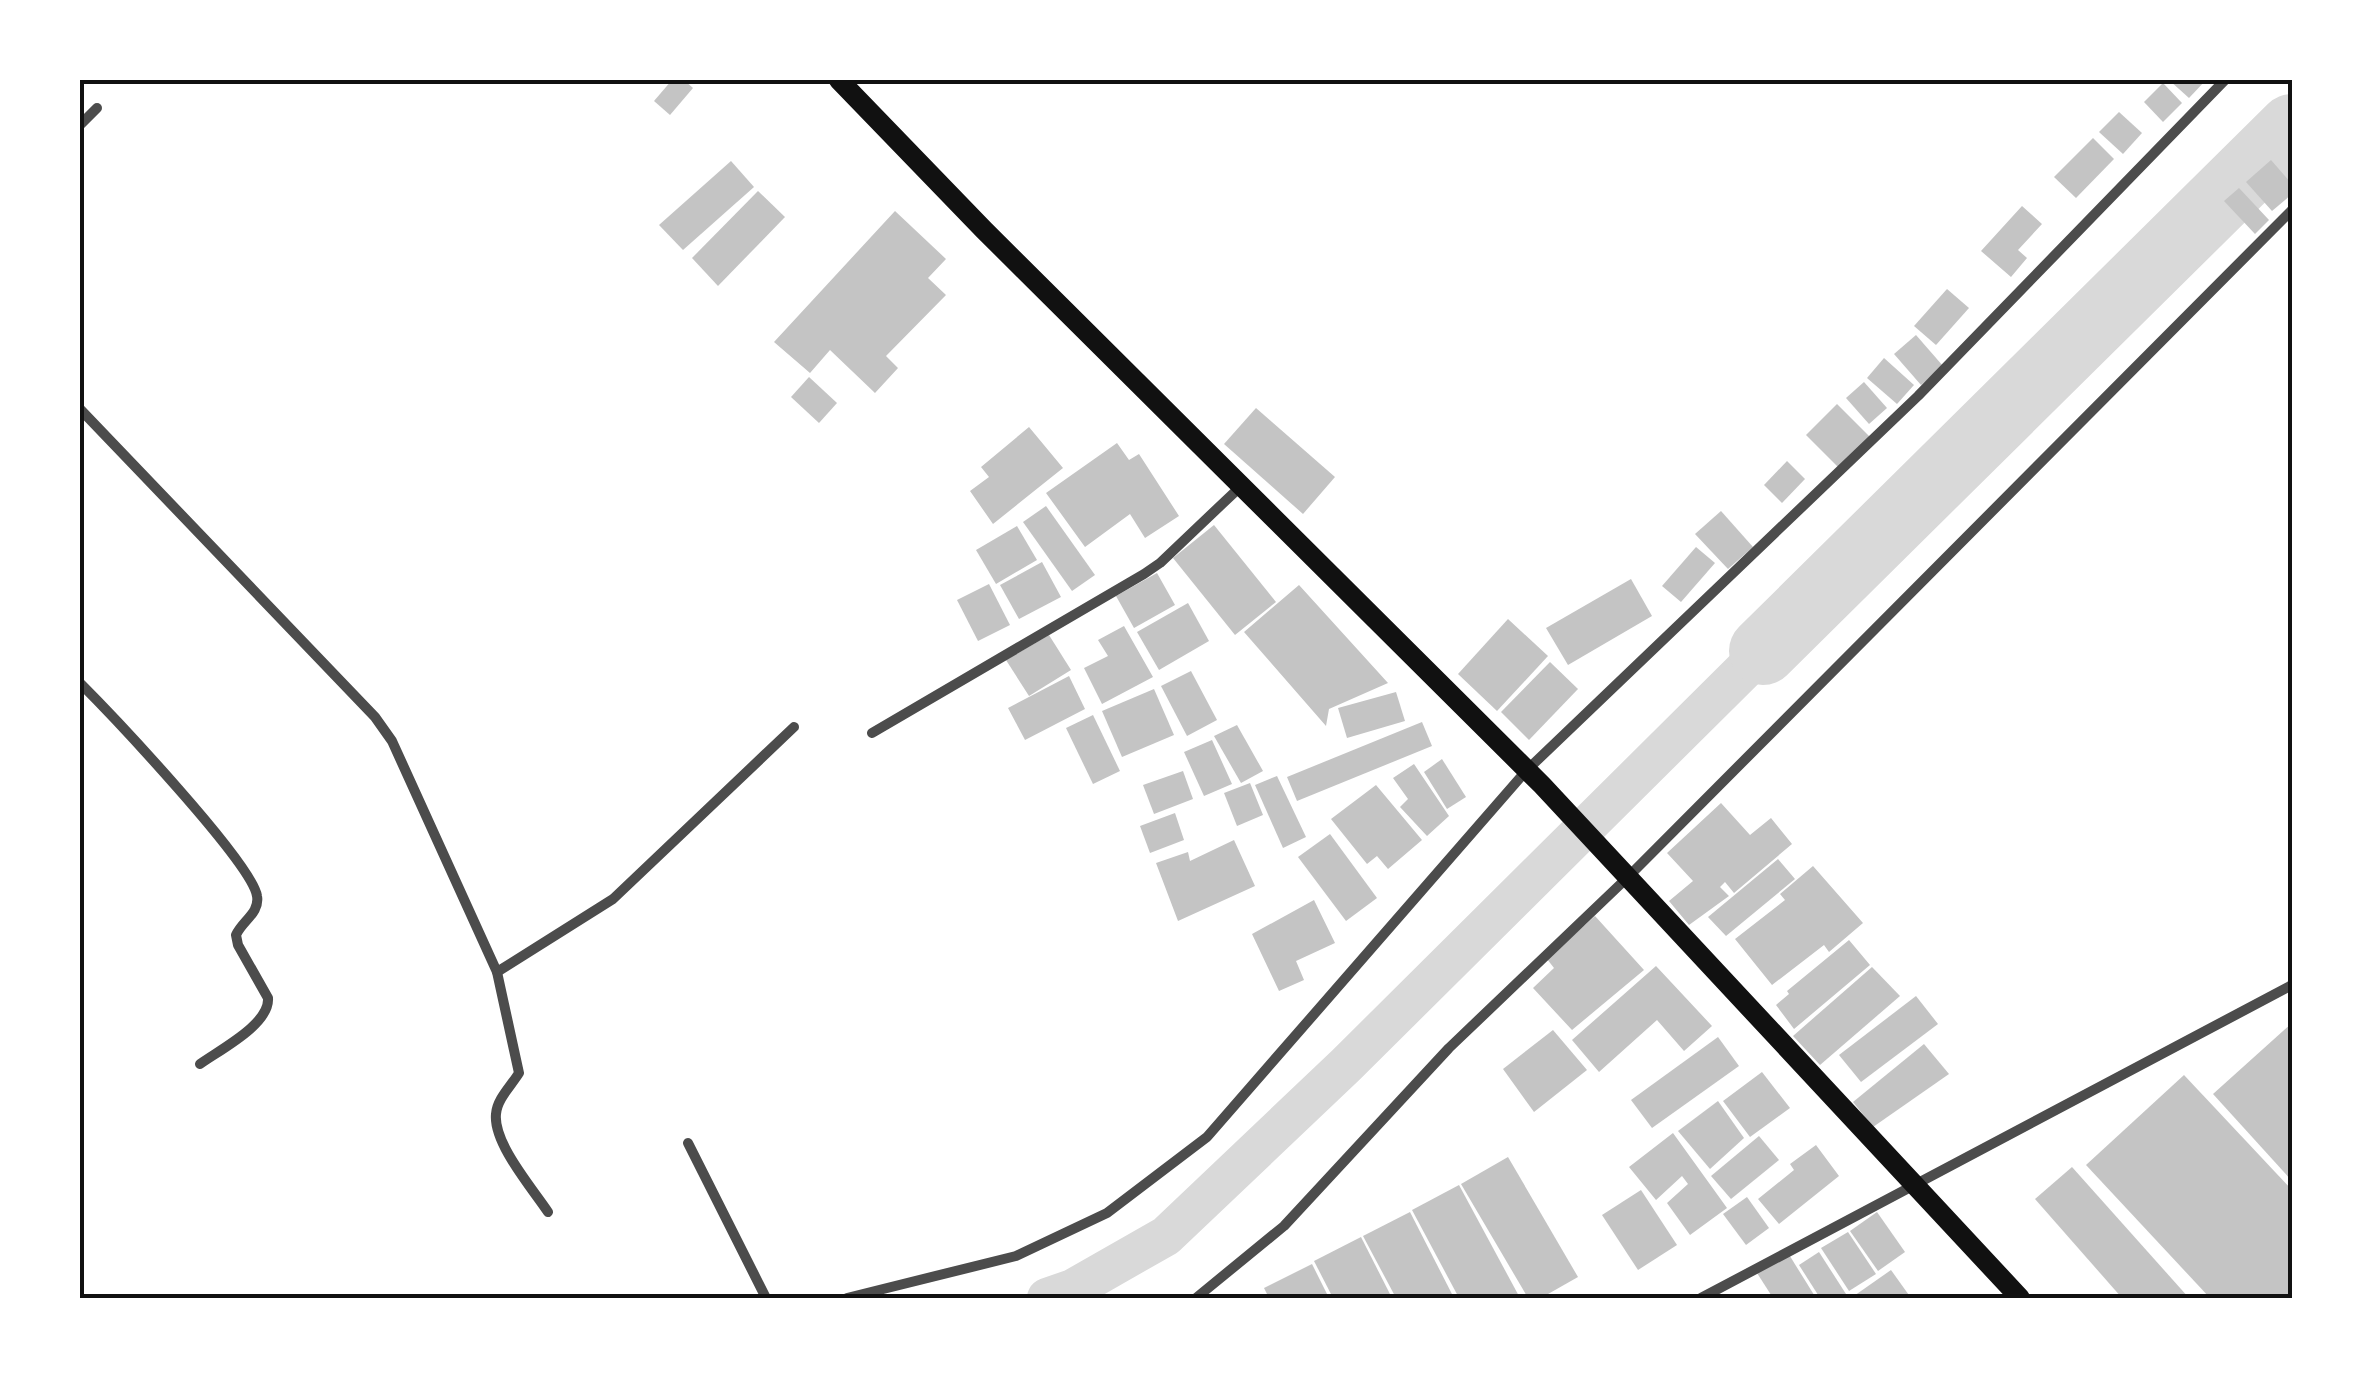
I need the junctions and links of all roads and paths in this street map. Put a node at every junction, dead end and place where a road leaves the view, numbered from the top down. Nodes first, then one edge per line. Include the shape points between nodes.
1 (839, 80) edge
2 (2226, 80) edge
3 (97, 108) dead end
4 (80, 125) edge
5 (2292, 210) edge
6 (80, 409) edge
7 (1240, 486) junction
8 (80, 683) edge
9 (794, 726) dead end
10 (872, 734) dead end
11 (1534, 778) junction
12 (1629, 876) junction
13 (497, 972) junction
14 (2292, 985) edge
15 (200, 1064) dead end
16 (688, 1143) dead end
17 (1916, 1186) junction
18 (548, 1212) dead end
19 (766, 1298) edge
20 (847, 1298) edge
21 (1196, 1298) edge
22 (1701, 1298) edge
23 (2020, 1298) edge

1 - 7 main road
2 - 11 street
3 - 4 street
5 - 12 street
6 - 13 street via 375,718 392,741
7 - 10 street via 1144,574
7 - 11 main road
8 - 15 street via 202,818 256,891 256,908 236,935 269,1006
9 - 13 street via 614,899
11 - 12 main road
11 - 20 street via 1207,1136 1107,1213 1016,1256
12 - 17 main road
12 - 21 street via 1449,1048 1284,1226
13 - 18 street via 519,1073 500,1100 498,1136
14 - 17 street
16 - 19 street
17 - 22 street
17 - 23 main road

